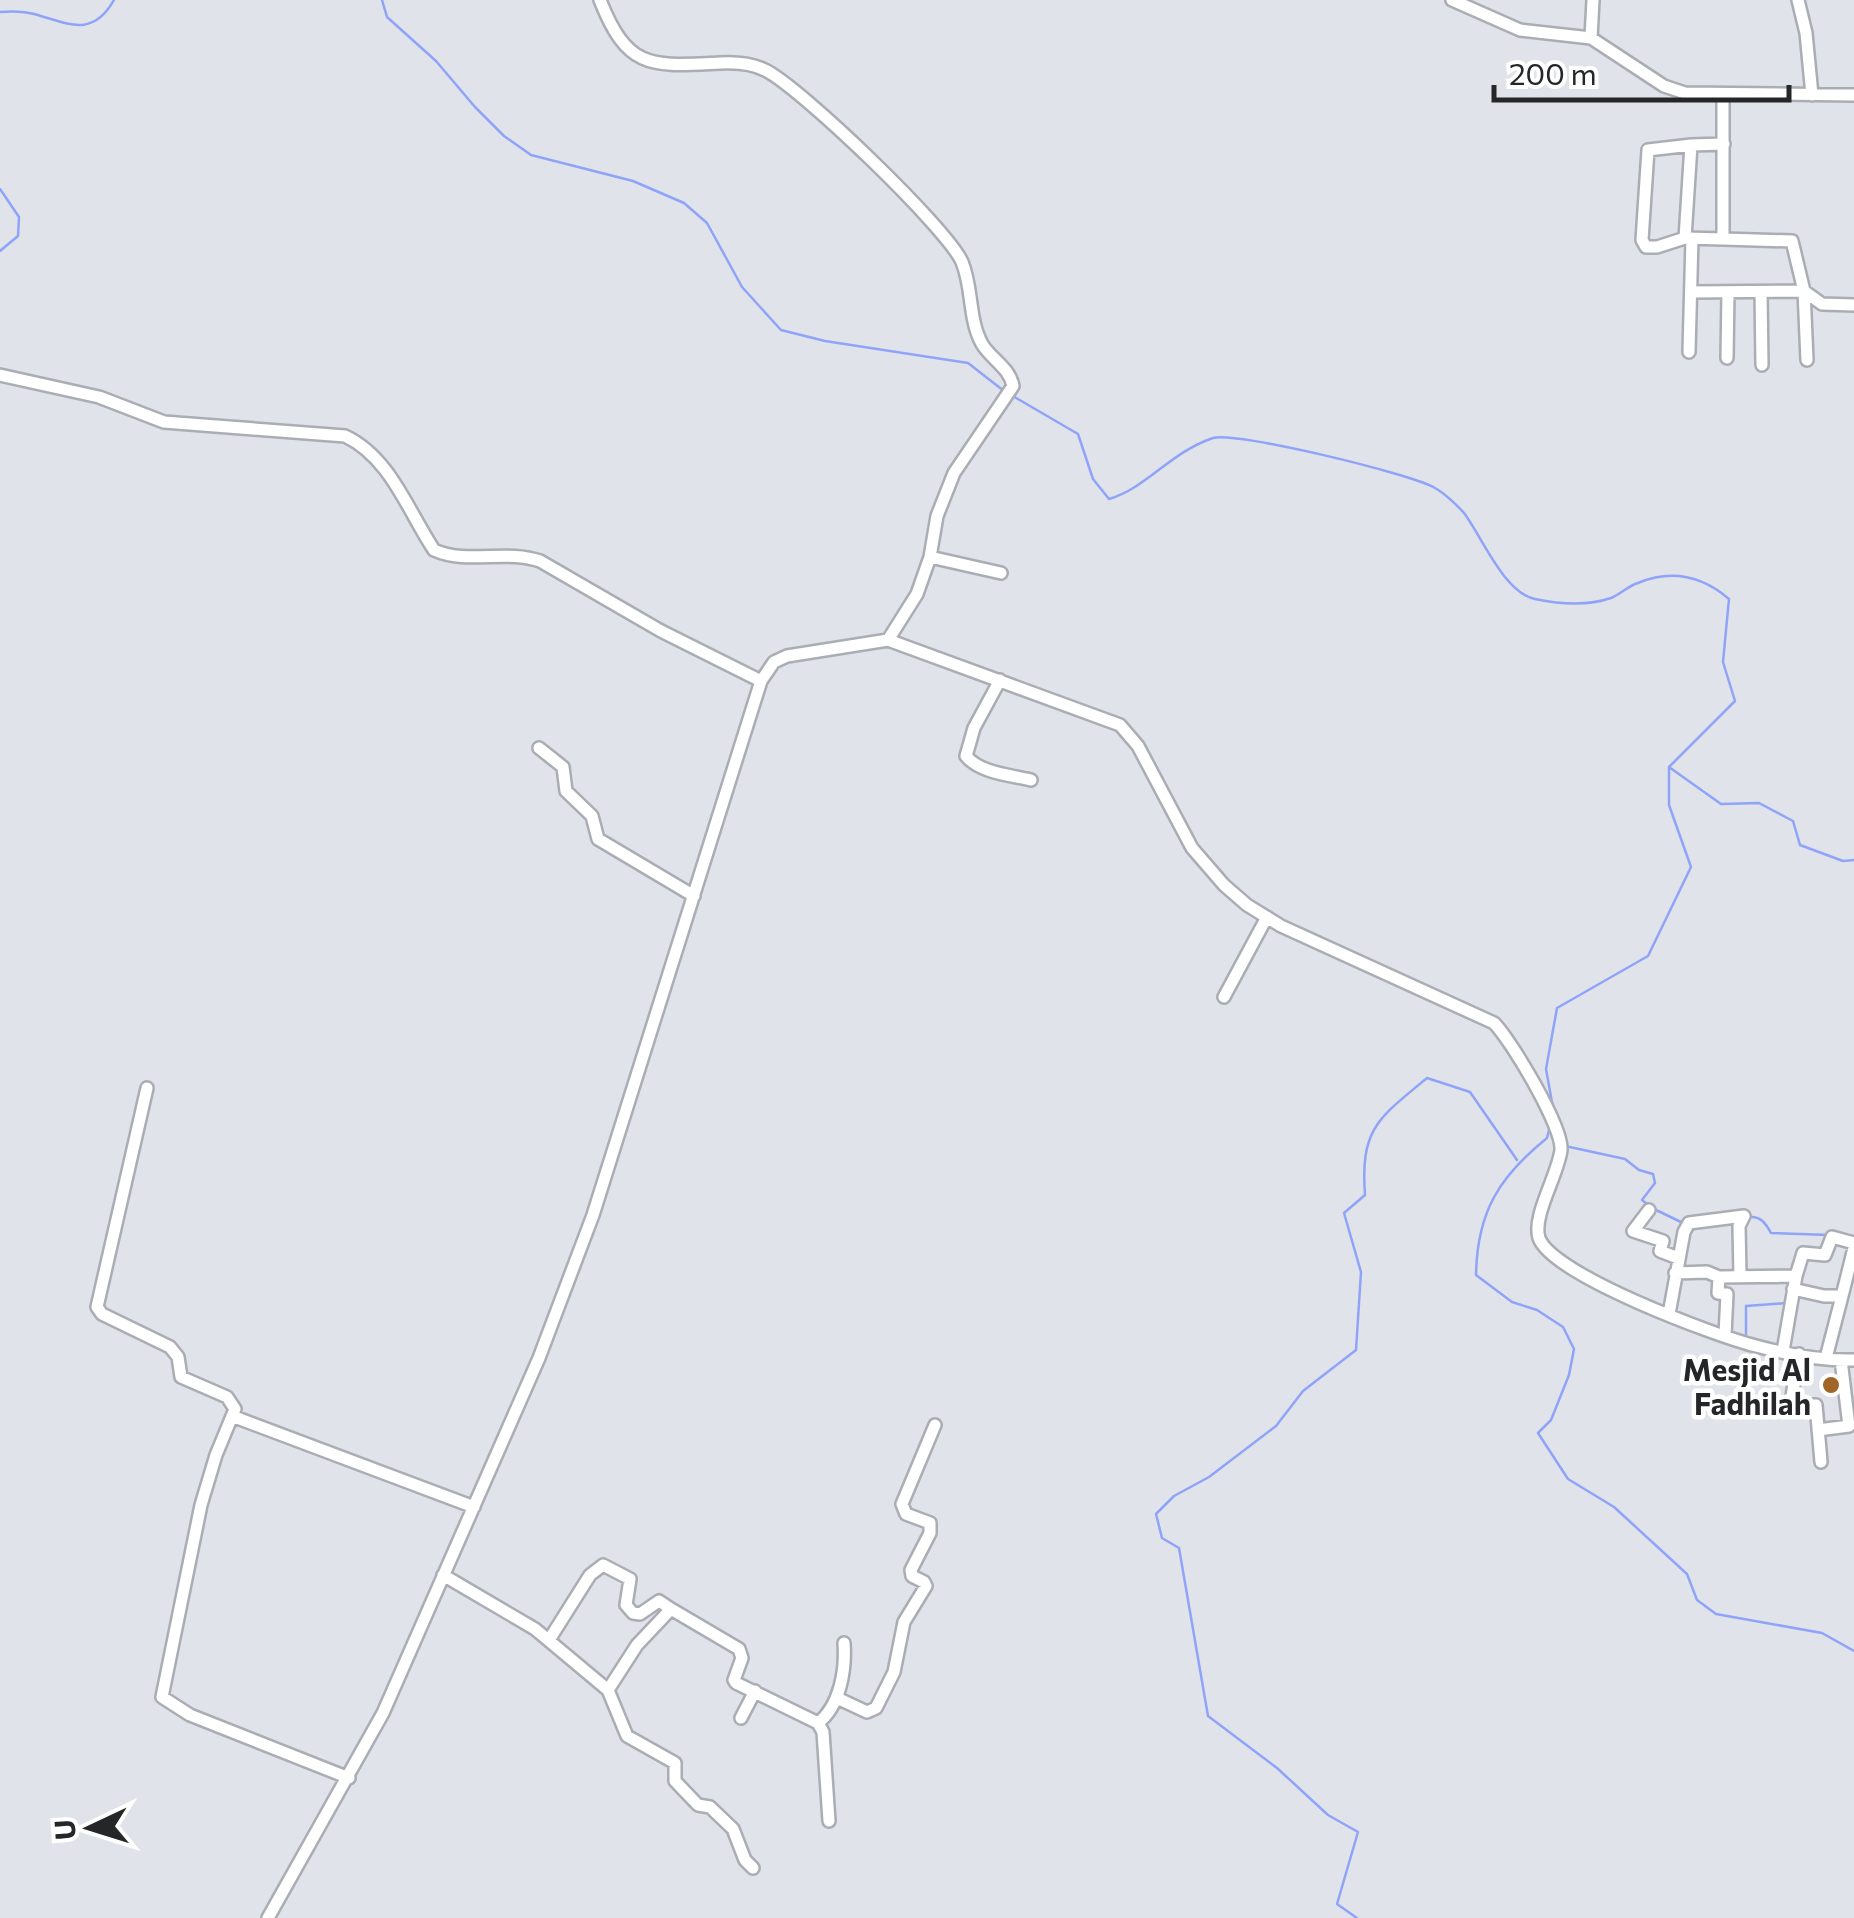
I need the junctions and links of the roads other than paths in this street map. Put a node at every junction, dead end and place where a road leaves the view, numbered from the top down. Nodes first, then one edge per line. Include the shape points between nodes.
1 (600, 0) edge
2 (1452, 0) edge
3 (1592, 0) edge
4 (1798, 0) edge
5 (1591, 38) junction
6 (1723, 94) junction
7 (1812, 95) junction
8 (1854, 95) edge
9 (1724, 144) junction
10 (1692, 145) junction
11 (1689, 238) junction
12 (1723, 239) junction
13 (1804, 291) junction
14 (1692, 292) junction
15 (1728, 292) junction
16 (1761, 292) junction
17 (1854, 305) edge
18 (1689, 352) dead end
19 (1727, 358) dead end
20 (1807, 360) dead end
21 (1762, 364) dead end
22 (0, 375) edge
23 (930, 557) junction
24 (1000, 573) dead end
25 (888, 640) junction
26 (1000, 680) junction
27 (761, 681) junction
28 (539, 748) dead end
29 (1032, 780) dead end
30 (694, 896) junction
31 (1267, 917) junction
32 (1224, 997) dead end
33 (147, 1088) dead end
34 (1649, 1210) dead end
35 (1854, 1246) edge
36 (1678, 1258) junction
37 (1675, 1273) junction
38 (1740, 1276) junction
39 (1719, 1277) junction
40 (1794, 1282) junction
41 (1848, 1288) edge
42 (1669, 1312) junction
43 (1725, 1335) junction
44 (1784, 1351) junction
45 (1799, 1354) junction
46 (1826, 1358) junction
47 (1847, 1360) edge
48 (232, 1416) junction
49 (935, 1425) dead end
50 (1818, 1430) junction
51 (1821, 1462) dead end
52 (474, 1507) junction
53 (443, 1575) junction
54 (671, 1609) junction
55 (548, 1640) junction
56 (844, 1643) dead end
57 (608, 1690) junction
58 (755, 1691) junction
59 (837, 1698) junction
60 (741, 1718) dead end
61 (818, 1723) junction
62 (349, 1778) junction
63 (829, 1821) dead end
64 (753, 1868) dead end
65 (268, 1918) edge

1 - 23 street via 610,25 643,60 736,62 776,75 958,254 975,328 1011,376 1012,389 954,473
2 - 5 street via 1520,30
3 - 5 street
4 - 7 street
5 - 6 street via 1664,86
6 - 7 street
6 - 9 street
7 - 8 street
9 - 10 street
9 - 12 street
10 - 11 street
10 - 11 street via 1648,151 1643,244
11 - 12 street
11 - 14 street
12 - 13 street via 1790,240
13 - 16 street
13 - 17 street via 1822,304
13 - 20 street
14 - 15 street
14 - 18 street
15 - 16 street
15 - 19 street
16 - 21 street
22 - 27 street via 99,396 164,422 345,436 380,463 434,550 540,561
23 - 24 street
23 - 25 street via 917,594
25 - 26 street
25 - 27 street via 788,656 774,662
26 - 29 street via 966,756 987,770
26 - 31 street via 1120,725 1192,848 1224,885
27 - 30 street
28 - 30 street via 563,767 566,791 592,816 598,840
30 - 52 street via 593,1215
31 - 32 street
31 - 42 street via 1494,1023 1552,1118 1561,1147 1538,1220 1542,1244 1612,1292
33 - 48 street via 97,1307 175,1351 181,1377 227,1397 235,1406
34 - 36 street via 1633,1230 1662,1241 1660,1251
35 - 40 street via 1832,1237 1825,1255 1803,1253
35 - 41 street
36 - 37 street
36 - 38 street via 1688,1224 1744,1216
37 - 39 street
37 - 42 street
38 - 39 street
38 - 40 street
39 - 43 street via 1718,1293 1727,1293
40 - 41 street via 1824,1296
40 - 44 street
41 - 46 street
42 - 43 street
43 - 44 street
44 - 45 street
45 - 46 street
45 - 50 street via 1791,1402 1816,1405
46 - 47 street
47 - 50 street via 1849,1426
48 - 52 street
48 - 62 street via 201,1505 162,1696 190,1715
49 - 59 street via 902,1504 906,1514 930,1523 911,1570 926,1586 904,1622 894,1672 874,1710
50 - 51 street
52 - 53 street
53 - 55 street
53 - 62 street
54 - 55 street via 658,1601 633,1613 626,1605 630,1579 603,1565 590,1574
54 - 57 street
54 - 58 street via 737,1647 742,1658 734,1681
55 - 57 street
56 - 59 street
57 - 64 street via 627,1736 675,1763 675,1781 733,1829
58 - 60 street
58 - 61 street
59 - 61 street
61 - 63 street
62 - 65 street

